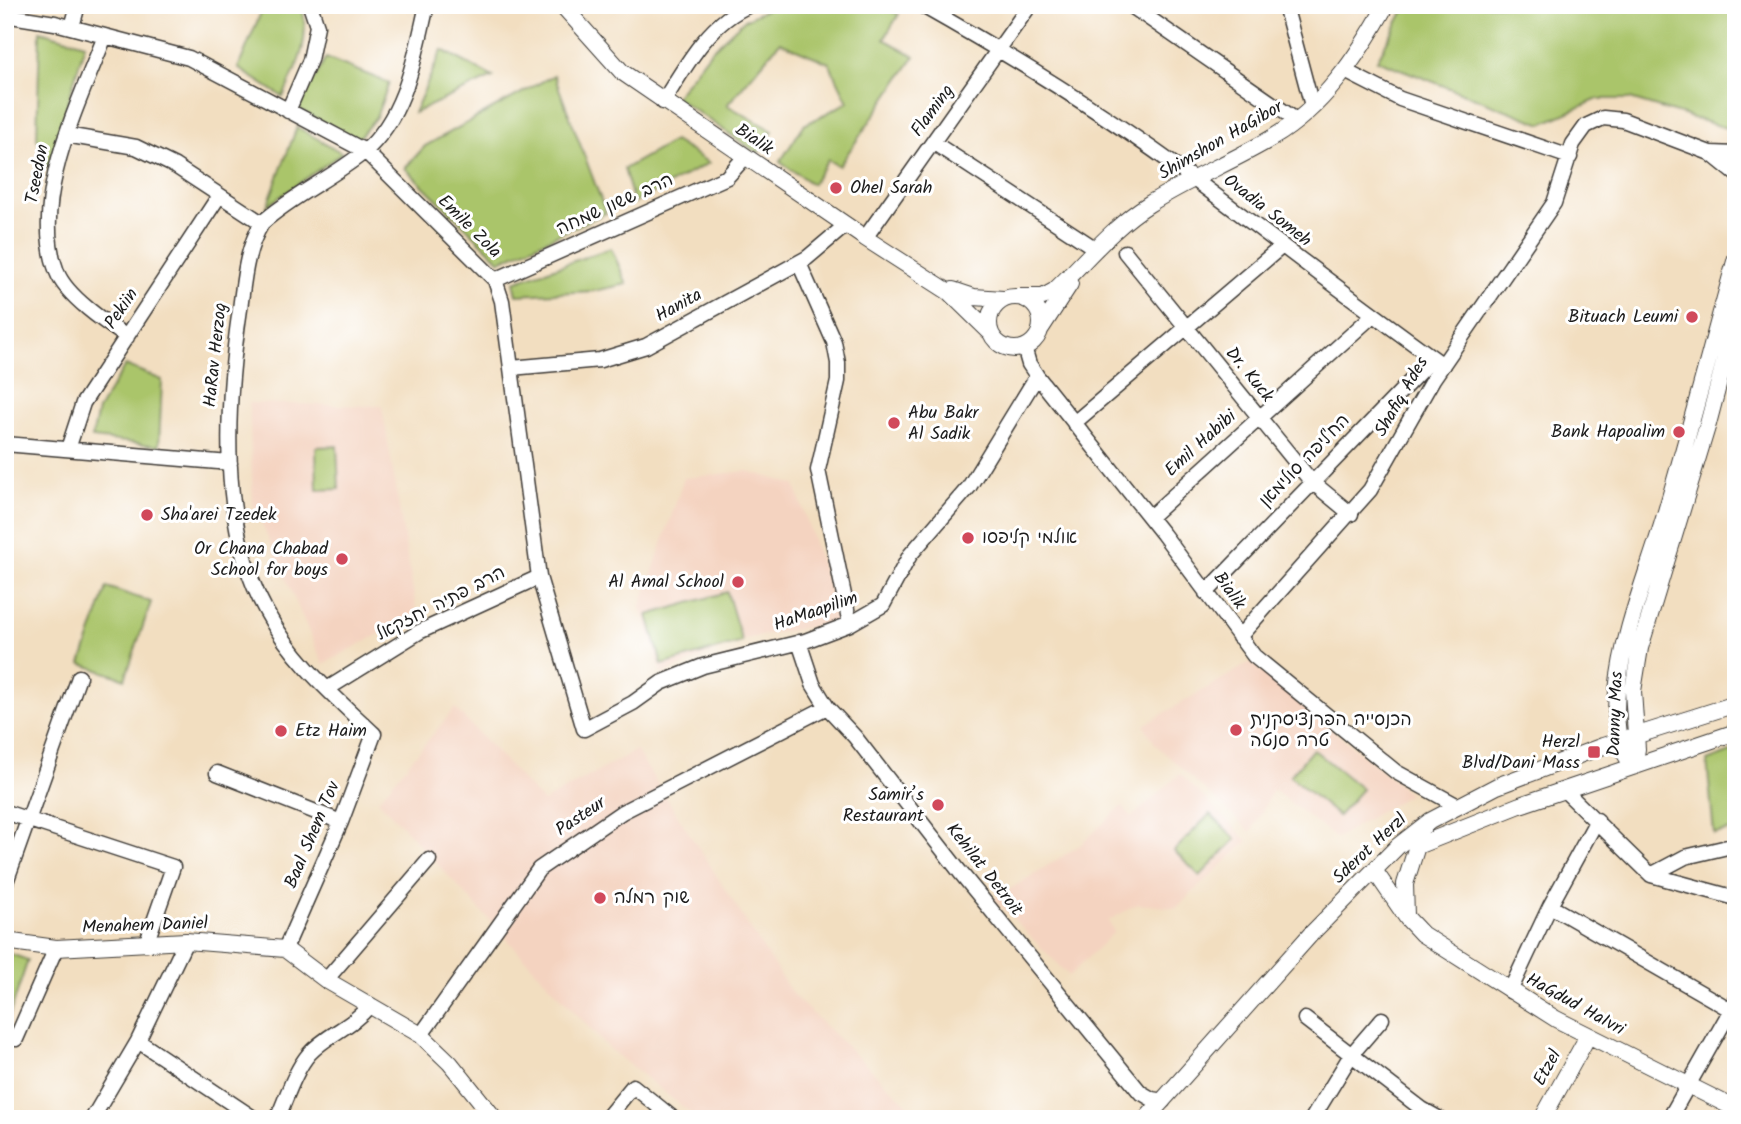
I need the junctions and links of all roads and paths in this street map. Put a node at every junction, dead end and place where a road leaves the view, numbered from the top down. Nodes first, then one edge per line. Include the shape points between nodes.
1 (78, 5) edge
2 (310, 5) edge
3 (427, 5) edge
4 (562, 5) edge
5 (750, 5) edge
6 (921, 5) edge
7 (1030, 5) edge
8 (1130, 5) edge
9 (1285, 5) edge
10 (1386, 5) edge
11 (732, 9) edge
12 (5, 15) edge
13 (72, 27) junction
14 (105, 36) junction
15 (1001, 50) junction
16 (1345, 71) junction
17 (663, 102) junction
18 (1312, 106) junction
19 (288, 111) junction
20 (1296, 120) junction
21 (66, 135) junction
22 (934, 143) junction
23 (365, 151) junction
24 (1710, 153) junction
25 (1736, 154) edge
26 (745, 157) junction
27 (1570, 157) junction
28 (1736, 174) edge
29 (1194, 179) junction
30 (219, 196) junction
31 (262, 223) junction
32 (846, 225) junction
33 (865, 238) junction
34 (1281, 247) junction
35 (1096, 248) junction
36 (1125, 252) dead end
37 (1736, 258) edge
38 (1085, 262) junction
39 (799, 263) junction
40 (495, 279) junction
41 (940, 286) junction
42 (1020, 297) junction
43 (1003, 299) junction
44 (1372, 316) junction
45 (1736, 317) edge
46 (1187, 328) junction
47 (990, 332) junction
48 (1038, 334) junction
49 (127, 337) junction
50 (1024, 347) junction
51 (1438, 361) junction
52 (511, 368) junction
53 (1037, 376) junction
54 (1259, 417) junction
55 (1074, 423) junction
56 (5, 444) edge
57 (68, 449) junction
58 (230, 463) junction
59 (1311, 481) junction
60 (1351, 514) junction
61 (1150, 517) junction
62 (539, 577) junction
63 (1206, 593) junction
64 (850, 624) junction
65 (1239, 638) junction
66 (799, 642) junction
67 (79, 677) dead end
68 (327, 689) junction
69 (1617, 703) junction
70 (1736, 704) edge
71 (827, 707) junction
72 (584, 729) joint
73 (1736, 732) edge
74 (374, 734) joint
75 (1627, 737) junction
76 (1603, 746) junction
77 (1634, 766) junction
78 (217, 773) dead end
79 (1565, 791) junction
80 (1456, 805) junction
81 (5, 812) edge
82 (29, 819) junction
83 (1597, 820) junction
84 (341, 822) junction
85 (1736, 845) edge
86 (429, 860) dead end
87 (1374, 870) junction
88 (1651, 875) junction
89 (5, 885) edge
90 (1736, 898) edge
91 (1550, 906) junction
92 (1406, 918) junction
93 (5, 941) edge
94 (186, 941) junction
95 (146, 944) junction
96 (57, 948) junction
97 (285, 949) junction
98 (326, 980) junction
99 (1510, 991) junction
100 (370, 1005) junction
101 (1733, 1006) edge
102 (1381, 1018) dead end
103 (1305, 1019) dead end
104 (1556, 1019) junction
105 (421, 1035) junction
106 (1588, 1037) junction
107 (16, 1040) dead end
108 (138, 1041) junction
109 (1579, 1052) junction
110 (1352, 1055) junction
111 (1688, 1084) junction
112 (1163, 1101) junction
113 (1736, 1109) edge
114 (1419, 1114) edge
115 (92, 1119) edge
116 (255, 1119) edge
117 (277, 1119) edge
118 (495, 1119) edge
119 (606, 1119) edge
120 (674, 1119) edge
121 (1146, 1119) edge
122 (1312, 1119) edge
123 (1440, 1119) edge
124 (1542, 1119) edge
125 (1669, 1119) edge

1 - 13 street
2 - 19 street via 317,26 310,60
3 - 23 street via 412,68 393,118
4 - 17 street, Bialik via 622,72
5 - 11 street
6 - 15 street, Ovadia Someh
7 - 15 street, Flaming
8 - 20 street
9 - 18 street
10 - 16 street, Shimshon HaGibor
11 - 17 street via 694,52
12 - 13 street, Emile Zola
13 - 14 street, Emile Zola
14 - 19 street, Emile Zola via 189,58
14 - 21 street, Tseedon
15 - 22 street, Flaming
15 - 29 street, Ovadia Someh
16 - 18 street, Shimshon HaGibor
16 - 27 street via 1399,99
17 - 26 street, Bialik
18 - 20 street, Shimshon HaGibor
19 - 23 street, Emile Zola
20 - 29 street, Shimshon HaGibor via 1274,137
21 - 30 street via 136,147
21 - 49 street, Tseedon via 52,190 48,233 57,274 92,314
22 - 33 street, Flaming
22 - 35 street
23 - 31 street
23 - 40 street, Emile Zola
24 - 25 street
24 - 27 street, Shafiq Ades via 1623,120 1603,118 1586,125
24 - 28 street
26 - 32 street, Bialik
26 - 40 street, הרב ששון שמחה via 727,177
27 - 51 street, Shafiq Ades via 1554,202
29 - 34 street, Ovadia Someh
29 - 35 street, Shimshon HaGibor via 1130,218
30 - 31 street
30 - 49 street, Pekiin
31 - 58 street, HaRav Herzog via 248,256 236,336 229,409
32 - 33 street, Bialik
32 - 39 street, Hanita
33 - 41 street, Bialik
34 - 44 street, Ovadia Someh
34 - 46 street
35 - 38 street, Shimshon HaGibor
36 - 46 street, Dr. Kuck
37 - 69 street, Danny Mas via 1625,644
38 - 42 street, Shimshon HaGibor via 1043,297
38 - 48 street, Shimshon HaGibor
39 - 52 street, Hanita via 646,346 600,360
39 - 64 street via 834,342 838,363 818,470
40 - 52 street, Emile Zola
41 - 43 street, Bialik via 974,297
41 - 47 street, Bialik via 972,310
42 - 43 street
42 - 48 street via 1038,311
43 - 47 street via 989,317
44 - 51 street, Ovadia Someh
44 - 54 street, Emil Habibi
45 - 75 street, Danny Mas via 1640,648
46 - 54 street, Dr. Kuck
46 - 55 street
47 - 50 street via 1008,348
48 - 50 street
49 - 57 street, Pekiin via 83,403
50 - 53 street, Bialik
51 - 59 street, הח'ליפה סולימאן
51 - 60 street, Shafiq Ades via 1370,490
52 - 62 street, Emile Zola
53 - 55 street, Bialik
53 - 64 street, HaMaapilim via 976,477 910,555 883,605
54 - 59 street, Dr. Kuck
54 - 61 street, Emil Habibi
55 - 61 street, Bialik
56 - 57 street
57 - 58 street
58 - 68 street, HaRav Herzog via 241,538 264,608 281,638
59 - 60 street, Dr. Kuck
59 - 63 street, הח'ליפה סולימאן
60 - 65 street, Shafiq Ades
61 - 63 street, Bialik
62 - 68 street, הרב פתיה יחזקאל via 419,632
62 - 72 street, Emile Zola
63 - 65 street, Bialik
64 - 66 street, HaMaapilim
65 - 80 street, Bialik via 1272,672 1396,772
66 - 71 street, Kehilat Detroit via 813,684
66 - 72 street, HaMaapilim via 703,666 661,683
67 - 82 street
68 - 74 street, HaRav Herzog
69 - 75 street, Danny Mas
69 - 76 street
70 - 75 street, Sderot Herzl
71 - 105 street, Pasteur via 622,812 539,869
71 - 112 street, Kehilat Detroit via 1143,1095
73 - 77 street, Sderot Herzl
74 - 84 street, Baal Shem Tov
75 - 76 street, Sderot Herzl
75 - 77 street, Danny Mas
76 - 80 street, Sderot Herzl
77 - 79 street, Sderot Herzl
78 - 84 street
79 - 83 street
79 - 92 street, Sderot Herzl via 1417,846 1406,878
80 - 87 street, Sderot Herzl via 1412,834
81 - 82 street
82 - 89 street
82 - 95 street via 173,867
83 - 88 street
83 - 91 street
84 - 97 street, Baal Shem Tov
85 - 88 street via 1685,857
86 - 98 street
87 - 92 street, HaGdud HaIvri
87 - 112 street, Sderot Herzl
88 - 90 street
91 - 99 street
91 - 101 street
92 - 99 street, HaGdud HaIvri via 1422,934
93 - 96 street, Menahem Daniel
94 - 95 street, Menahem Daniel
94 - 97 street, Menahem Daniel
94 - 108 street
95 - 96 street, Menahem Daniel
96 - 107 street
97 - 98 street
98 - 100 street
99 - 104 street, HaGdud HaIvri
100 - 105 street
100 - 117 street via 356,1022 321,1042 307,1056
101 - 111 street
102 - 110 street
103 - 110 street
104 - 106 street, HaGdud HaIvri
104 - 109 street
105 - 118 street
106 - 109 street, Etzel
106 - 111 street, HaGdud HaIvri
108 - 115 street
108 - 116 street
109 - 124 street, Etzel
110 - 114 street
110 - 122 street
111 - 113 street, HaGdud HaIvri
111 - 125 street
112 - 121 street, Sderot Herzl
114 - 123 street
119 - 120 street via 633,1086

